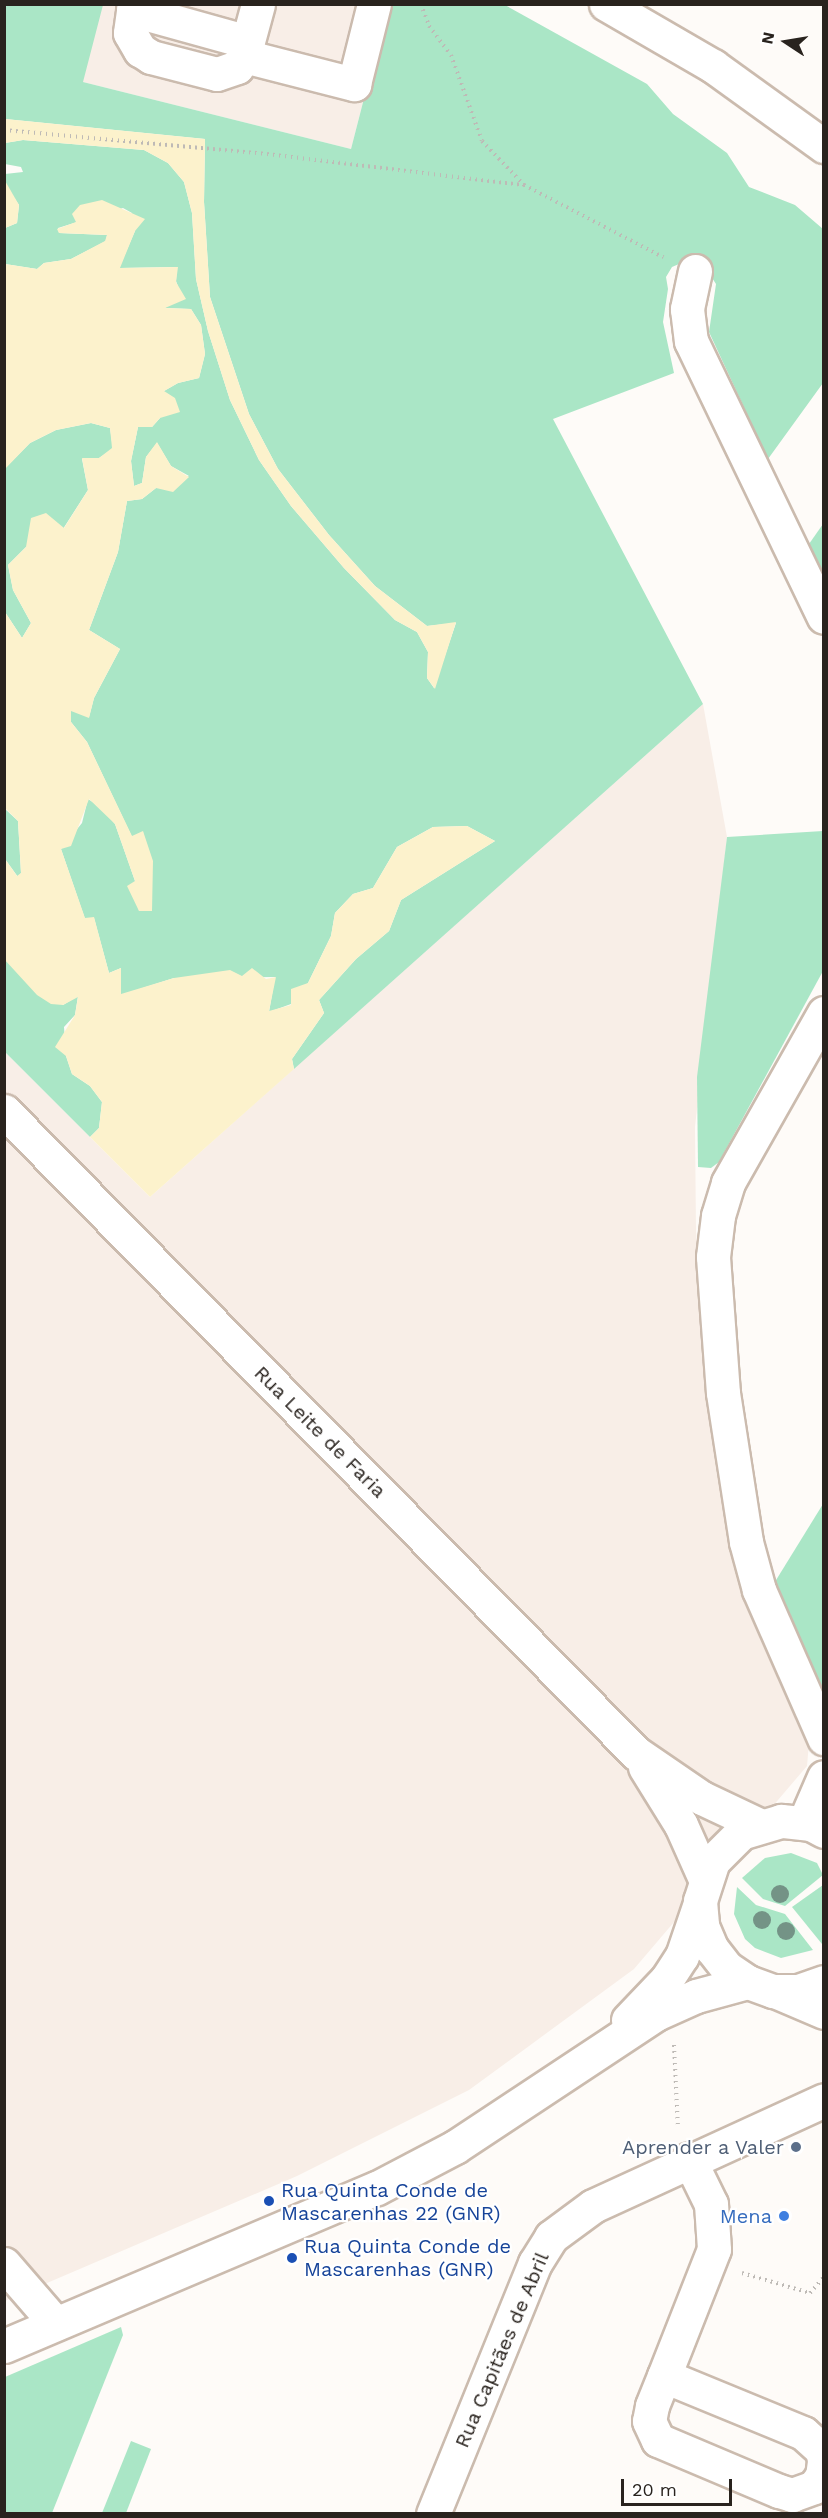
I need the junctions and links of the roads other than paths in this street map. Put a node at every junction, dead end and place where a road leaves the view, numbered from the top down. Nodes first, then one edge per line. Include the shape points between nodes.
1 (258, 4) edge
2 (374, 4) edge
3 (606, 4) edge
4 (133, 7) edge
5 (246, 49) junction
6 (824, 146) edge
7 (695, 271) road end
8 (824, 617) edge
9 (824, 1013) edge
10 (4, 1111) edge
11 (824, 1738) edge
12 (636, 1753) junction
13 (824, 1777) edge
14 (759, 1825) junction
15 (815, 1826) edge
16 (703, 1890) junction
17 (824, 1982) edge
18 (760, 1987) junction
19 (824, 2012) edge
20 (599, 2048) junction
21 (824, 2100) edge
22 (688, 2159) junction
23 (4, 2264) edge
24 (56, 2324) junction
25 (4, 2346) edge
26 (664, 2376) junction
27 (824, 2461) edge
28 (444, 2510) edge

1 - 5 street
2 - 5 street via 354,84
3 - 6 street via 713,66
4 - 5 street via 130,33 134,44 151,57 217,74 237,67
7 - 8 street via 687,309 691,340
9 - 11 street via 728,1183 718,1216 713,1257 723,1393 746,1542 759,1590
10 - 12 street, Rua Leite de Faria
12 - 14 street via 702,1798
12 - 16 street via 681,1825
13 - 15 street
14 - 15 street
14 - 16 street via 726,1846
16 - 18 street via 702,1926 712,1949 727,1968
16 - 20 street via 682,1956 667,1979
17 - 18 street via 798,1991
18 - 19 street
18 - 20 street via 724,1986 676,2005
20 - 24 street via 517,2108 377,2188
21 - 22 street, Rua Capitães de Abril
22 - 26 street via 711,2204 715,2226 710,2264
22 - 28 street, Rua Capitães de Abril via 593,2206 551,2237 535,2263
23 - 24 street
24 - 25 street
26 - 27 street via 803,2433 813,2439
26 - 27 street via 649,2421 658,2440 792,2495 814,2487 822,2475

